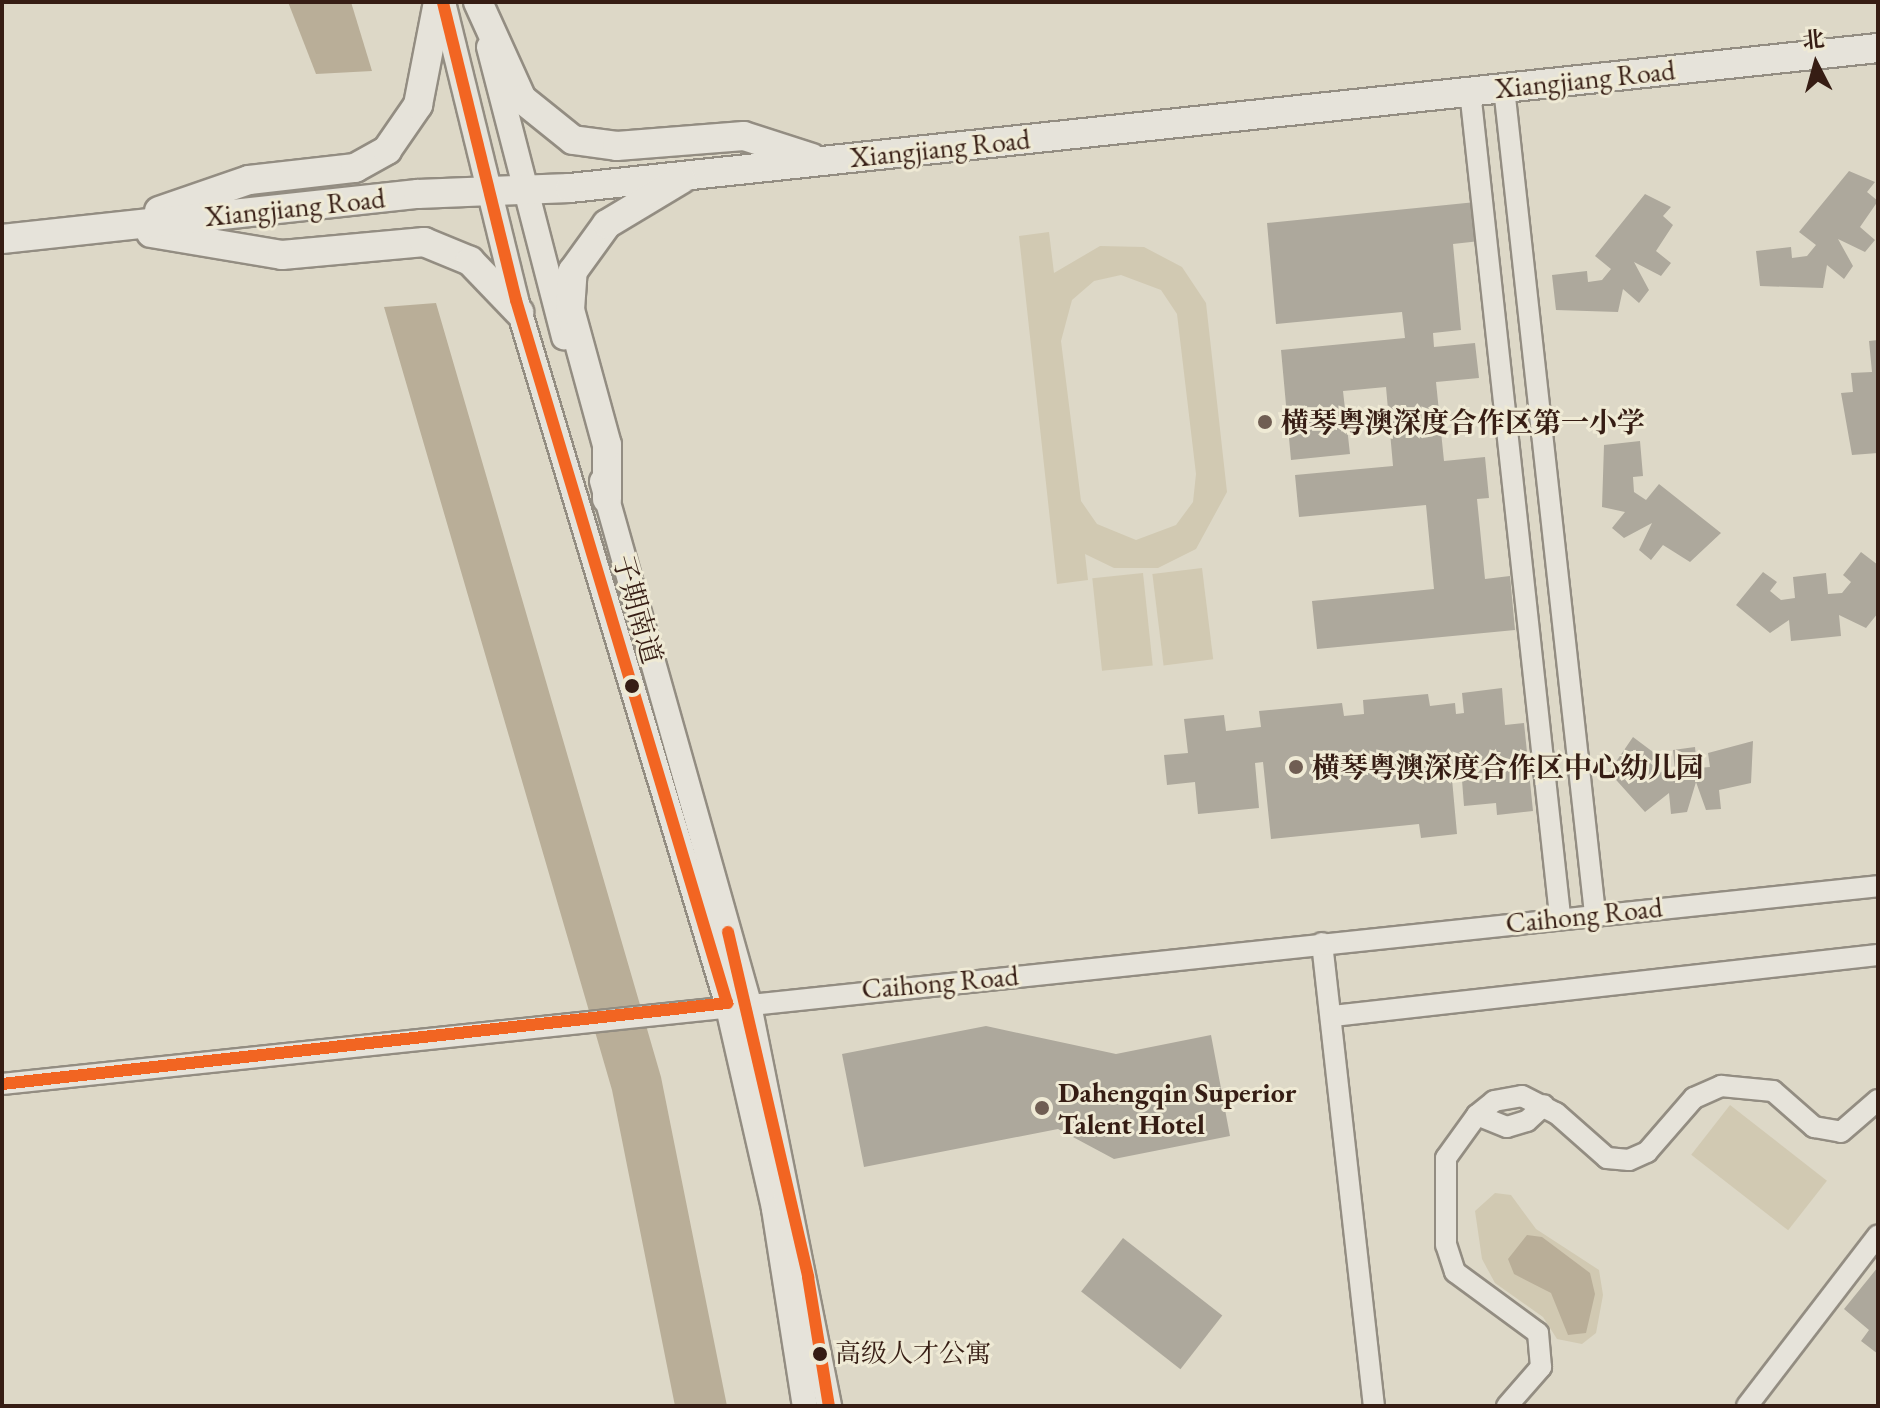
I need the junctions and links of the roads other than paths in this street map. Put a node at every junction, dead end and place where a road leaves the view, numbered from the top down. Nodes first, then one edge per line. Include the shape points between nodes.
1 (440, 2) edge
2 (478, 2) edge
3 (1878, 48) edge
4 (1504, 88) junction
5 (1470, 91) junction
6 (820, 161) junction
7 (689, 175) junction
8 (526, 190) junction
9 (489, 191) junction
10 (115, 227) junction
11 (2, 239) edge
12 (519, 312) junction
13 (607, 499) junction
14 (1878, 886) edge
15 (1595, 913) junction
16 (1560, 916) junction
17 (1322, 943) junction
18 (1878, 955) edge
19 (737, 1002) junction
20 (1333, 1016) junction
21 (2, 1084) edge
22 (1878, 1100) edge
23 (1876, 1241) edge
24 (805, 1406) edge
25 (829, 1406) edge
26 (1374, 1406) edge
27 (1507, 1406) edge
28 (1747, 1406) edge

1 - 9 street, 子期南道
1 - 10 main road via 414,113 372,161 337,173 249,180
2 - 6 main road via 522,99 573,140 617,146 744,136
2 - 8 street, 子期南道
3 - 4 main road, Xiangjiang Road
4 - 5 main road, Xiangjiang Road
4 - 15 street
5 - 6 main road, Xiangjiang Road
5 - 16 street
6 - 7 main road, Xiangjiang Road
7 - 8 main road, Xiangjiang Road
7 - 13 main road via 607,224 573,271 570,310 607,445
8 - 9 main road, Xiangjiang Road
8 - 13 street, 子期南道
9 - 10 main road, Xiangjiang Road
9 - 12 street, 子期南道
10 - 11 main road, Xiangjiang Road
10 - 12 main road via 282,255 424,242 470,261
12 - 19 street, 子期南道
13 - 19 street, 子期南道
14 - 15 street, Caihong Road
15 - 16 street, Caihong Road
16 - 17 street, Caihong Road
17 - 19 street, Caihong Road
17 - 20 street
18 - 20 street
19 - 21 street, Caihong Road
19 - 24 street, 子期南道
19 - 25 street, 子期南道
20 - 26 street
22 - 27 street via 1841,1132 1814,1127 1773,1091 1721,1086 1694,1098 1647,1152 1629,1160 1607,1158 1544,1105 1522,1096 1494,1101 1477,1115 1446,1158 1446,1245 1455,1272 1538,1333 1541,1367
23 - 28 street

